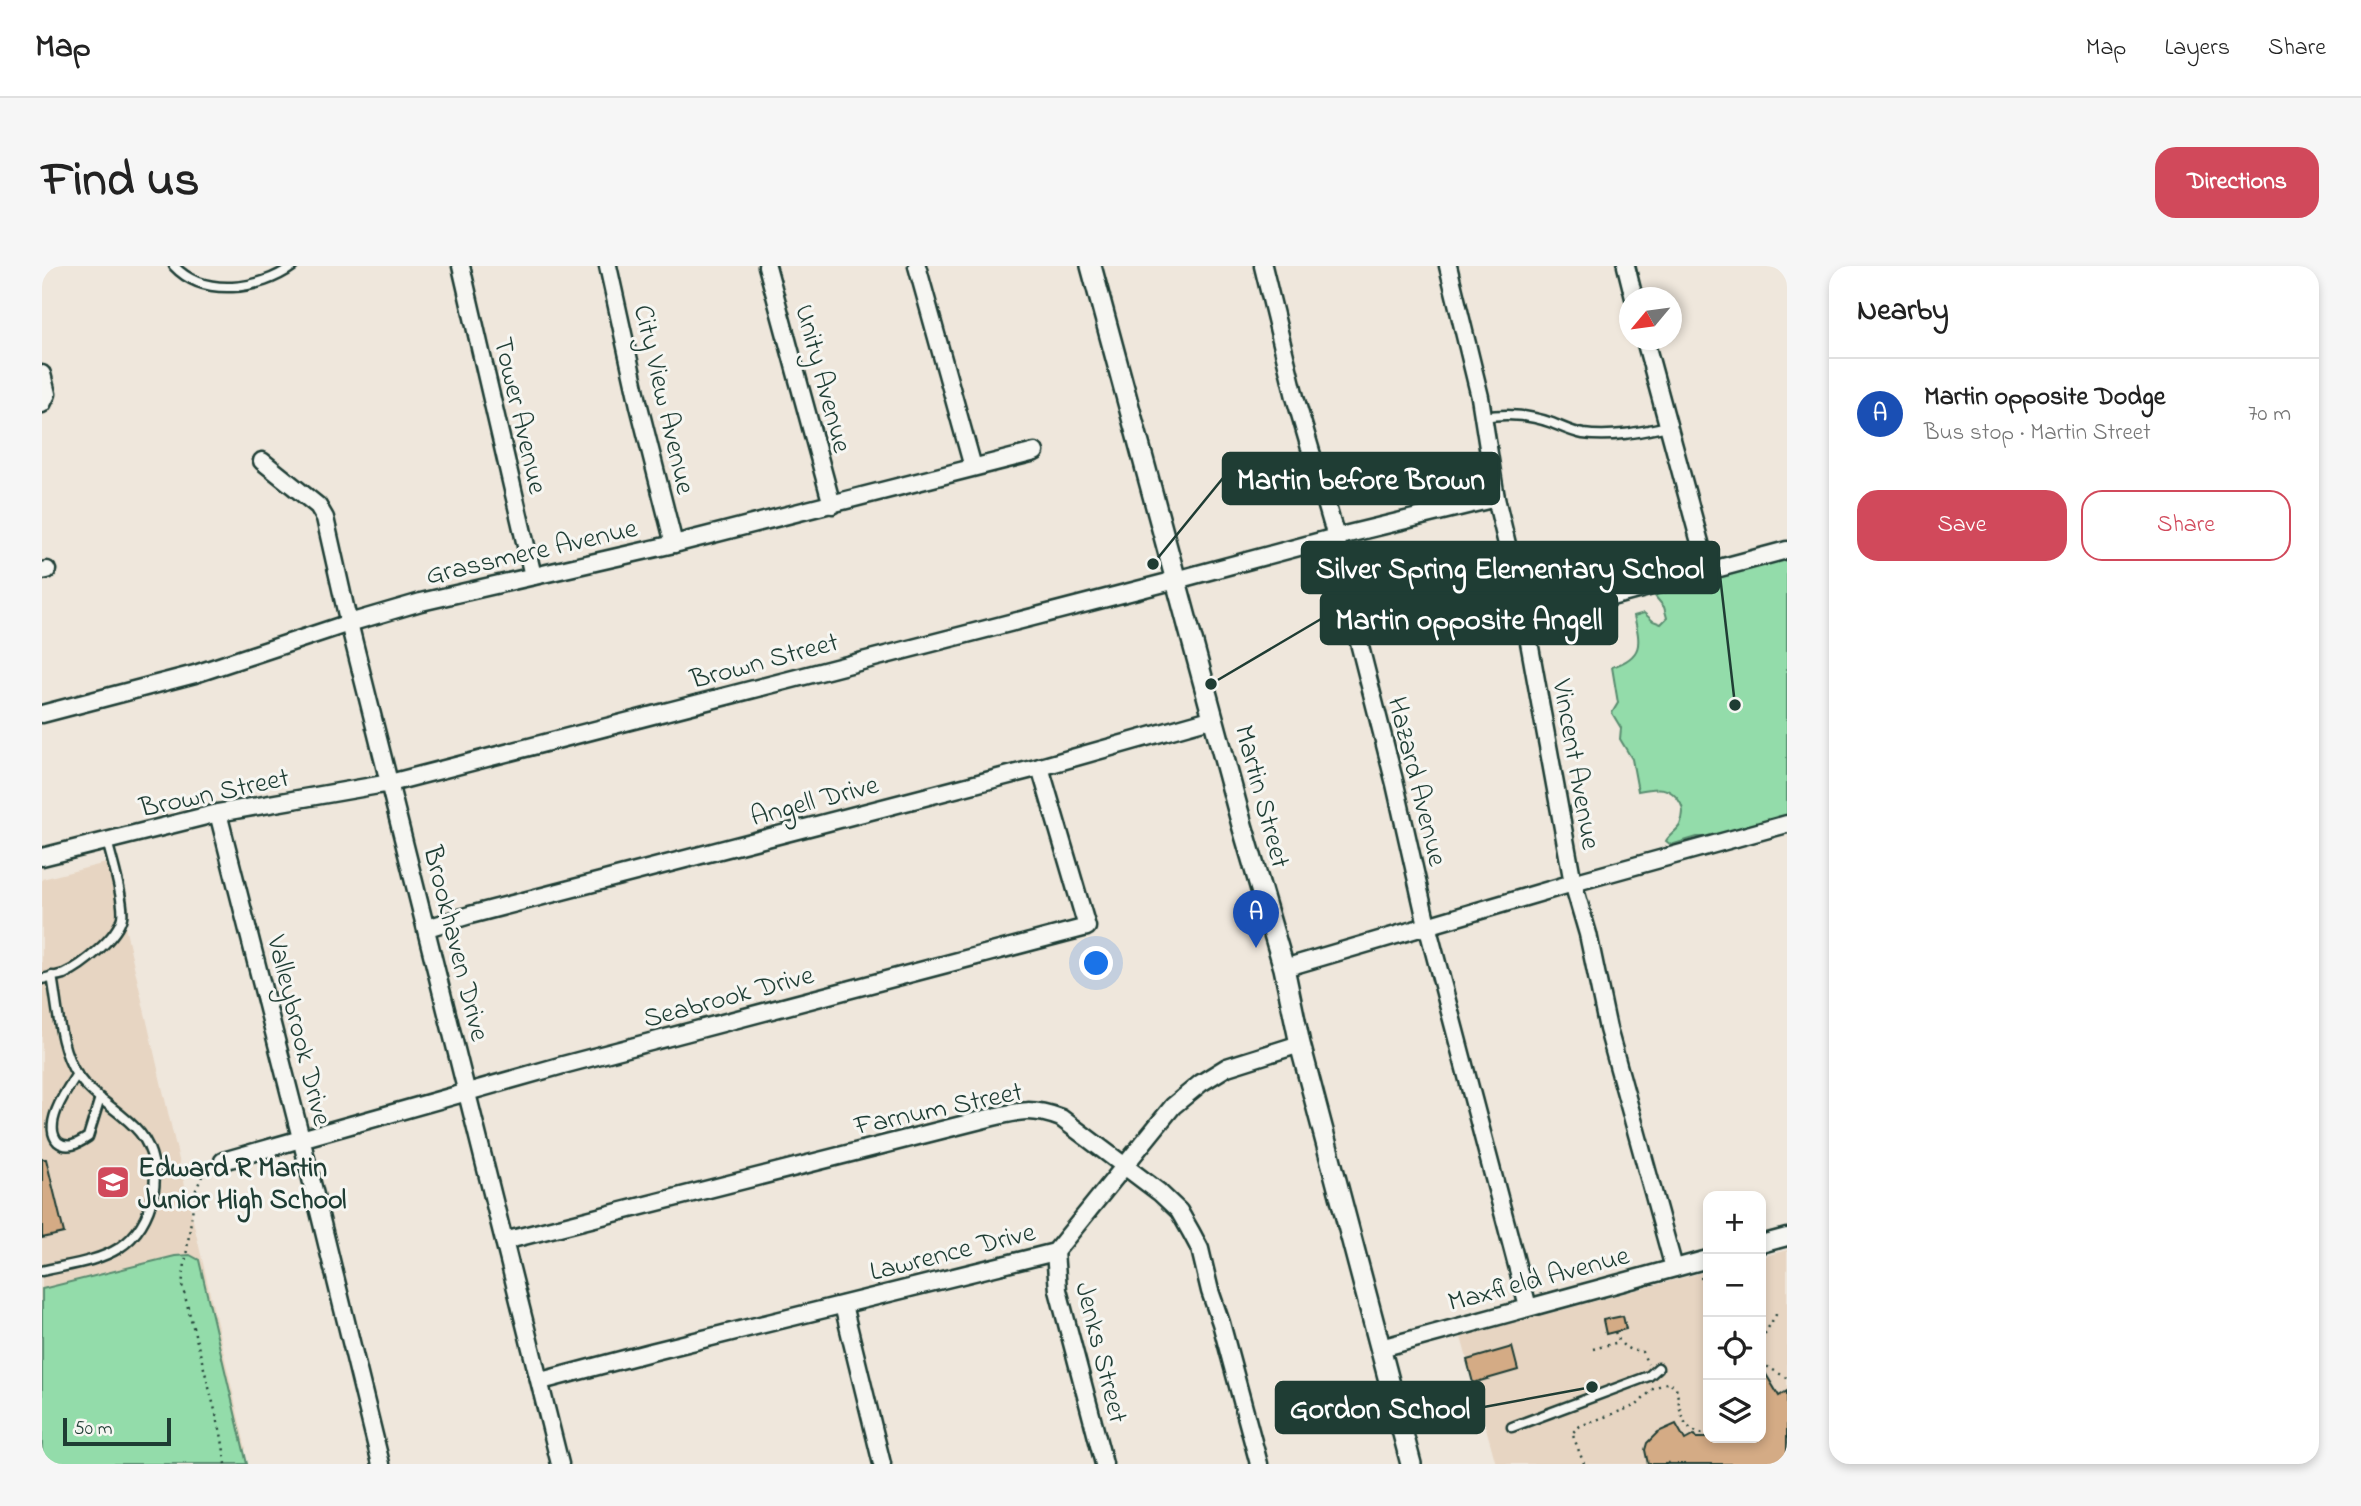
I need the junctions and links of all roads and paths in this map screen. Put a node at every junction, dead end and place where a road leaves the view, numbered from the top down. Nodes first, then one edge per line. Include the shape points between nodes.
1 (174, 266) edge
2 (293, 266) edge
3 (461, 266) edge
4 (608, 266) edge
5 (767, 266) edge
6 (917, 266) edge
7 (1091, 266) edge
8 (1263, 266) edge
9 (1448, 266) edge
10 (1626, 266) edge
11 (1631, 287) edge
12 (1648, 350) edge
13 (42, 374) edge
14 (42, 404) edge
15 (1483, 417) junction
16 (1668, 426) junction
17 (1035, 452) dead end
18 (262, 461) dead end
19 (973, 467) junction
20 (1496, 498) junction
21 (832, 505) junction
22 (1336, 537) junction
23 (674, 544) junction
24 (1787, 550) edge
25 (1708, 572) junction
26 (533, 576) junction
27 (1176, 580) junction
28 (1525, 620) junction
29 (349, 623) junction
30 (42, 714) edge
31 (1214, 719) junction
32 (1040, 766) junction
33 (390, 783) junction
34 (218, 813) junction
35 (1787, 824) edge
36 (107, 841) junction
37 (42, 857) edge
38 (1573, 883) junction
39 (1427, 925) junction
40 (427, 928) junction
41 (1284, 968) junction
42 (52, 976) junction
43 (42, 979) edge
44 (1300, 1044) junction
45 (77, 1074) junction
46 (468, 1091) junction
47 (100, 1098) junction
48 (302, 1138) junction
49 (223, 1161) joint
50 (1124, 1167) junction
51 (1787, 1237) edge
52 (504, 1241) junction
53 (1766, 1243) edge
54 (1055, 1252) junction
55 (1703, 1260) edge
56 (1682, 1266) junction
57 (42, 1270) edge
58 (1703, 1285) edge
59 (843, 1305) junction
60 (1528, 1307) junction
61 (1777, 1313) dead end
62 (1615, 1332) dead end
63 (1766, 1332) edge
64 (1619, 1342) junction
65 (1381, 1348) junction
66 (1593, 1349) dead end
67 (1766, 1366) edge
68 (1655, 1371) junction
69 (1787, 1378) edge
70 (541, 1381) junction
71 (1659, 1386) junction
72 (1512, 1427) dead end
73 (1703, 1433) edge
74 (226, 1464) edge
75 (381, 1464) edge
76 (560, 1464) edge
77 (882, 1464) edge
78 (1104, 1464) edge
79 (1259, 1464) edge
80 (1411, 1464) edge
81 (1584, 1464) edge

1 - 2 lane via 195,282 228,287 284,273
3 - 26 street, Tower Avenue
4 - 23 street, City View Avenue
5 - 21 street, Unity Avenue
6 - 19 street
7 - 27 street, Martin Street
8 - 22 street, Hazard Avenue
9 - 15 street, Vincent Avenue
10 - 11 street
12 - 16 street
13 - 14 street via 47,394
15 - 16 lane via 1531,417 1597,435
15 - 20 street, Vincent Avenue
16 - 25 street
17 - 19 street, Grassmere Avenue
18 - 29 street, Brookhaven Drive via 318,506 325,518
19 - 21 street, Grassmere Avenue
20 - 22 street, Brown Street
20 - 28 street, Vincent Avenue
21 - 23 street, Grassmere Avenue
22 - 27 street, Brown Street
22 - 39 street, Hazard Avenue
23 - 26 street, Grassmere Avenue
24 - 25 street
25 - 28 street
26 - 29 street, Grassmere Avenue
27 - 31 street, Martin Street
27 - 33 street, Brown Street
28 - 38 street, Vincent Avenue
29 - 30 street, Grassmere Avenue via 195,674
29 - 33 street, Brookhaven Drive
31 - 32 street, Angell Drive
31 - 41 street, Martin Street
32 - 40 street, Angell Drive
32 - 46 street, Seabrook Drive via 1087,927
33 - 34 street, Brown Street
33 - 40 street, Brookhaven Drive
34 - 36 street, Brown Street
34 - 48 street, Valleybrook Drive
35 - 38 street
36 - 37 street, Brown Street
36 - 42 lane via 122,916 101,948 65,974
38 - 39 street
38 - 56 street, Vincent Avenue via 1608,1029
39 - 41 street
39 - 60 street, Hazard Avenue
40 - 46 street, Brookhaven Drive
41 - 44 street, Martin Street
42 - 43 lane
42 - 45 lane via 66,1051
44 - 50 street, Lawrence Drive via 1227,1067 1201,1083 1173,1106
44 - 65 street, Martin Street
45 - 47 lane
45 - 47 lane via 48,1119 49,1132 56,1141 76,1145 88,1137
46 - 48 street, Seabrook Drive
46 - 52 street, Brookhaven Drive
47 - 57 lane via 142,1135 155,1175 152,1203 138,1230 120,1248
48 - 49 street, Seabrook Drive
48 - 75 street, Valleybrook Drive
49 - 74 path via 206,1167 195,1192 182,1285
50 - 52 street, Farnum Street via 1061,1118 1022,1110
50 - 54 street, Lawrence Drive
50 - 79 street, Farnum Street via 1179,1211 1200,1250
51 - 53 street
52 - 70 street, Brookhaven Drive
54 - 59 street, Lawrence Drive
54 - 78 street, Jenks Street via 1058,1290
55 - 56 street, Maxfield Avenue
56 - 58 path via 1699,1273
56 - 60 street, Maxfield Avenue
59 - 70 street, Lawrence Drive
59 - 77 street
60 - 65 street, Maxfield Avenue
61 - 63 path
62 - 64 path
64 - 66 path
64 - 68 path via 1629,1351 1642,1352
65 - 80 street, Martin Street
67 - 69 path
68 - 71 path
68 - 72 lane
70 - 76 street, Brookhaven Drive
71 - 73 path via 1669,1382 1676,1387 1683,1421
71 - 81 path via 1637,1405 1572,1433

